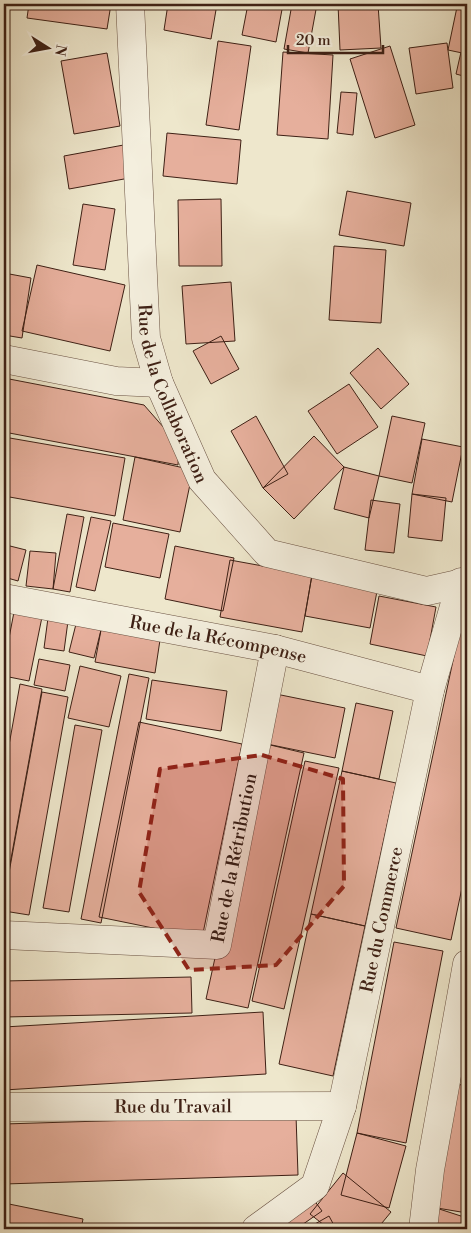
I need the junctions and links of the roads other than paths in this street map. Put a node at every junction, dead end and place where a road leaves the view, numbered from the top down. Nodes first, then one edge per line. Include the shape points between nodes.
1 (130, 4) edge
2 (4, 359) edge
3 (159, 383) junction
4 (464, 582) edge
5 (4, 598) edge
6 (275, 649) junction
7 (430, 690) junction
8 (4, 935) edge
9 (467, 964) edge
10 (342, 1106) junction
11 (4, 1107) edge
12 (256, 1229) edge
13 (422, 1229) edge

1 - 3 street, Rue de la Collaboration via 146,338
2 - 3 street via 116,381
3 - 4 street, Rue de la Collaboration via 202,480 267,553 427,591
4 - 7 street, Rue du Commerce
5 - 6 street, Rue de la Récompense
6 - 7 street, Rue de la Récompense
6 - 8 street, Rue de la Rétribution via 217,945
7 - 10 street, Rue du Commerce
9 - 13 street
10 - 11 street, Rue du Travail
10 - 12 street, Rue du Commerce via 315,1186

